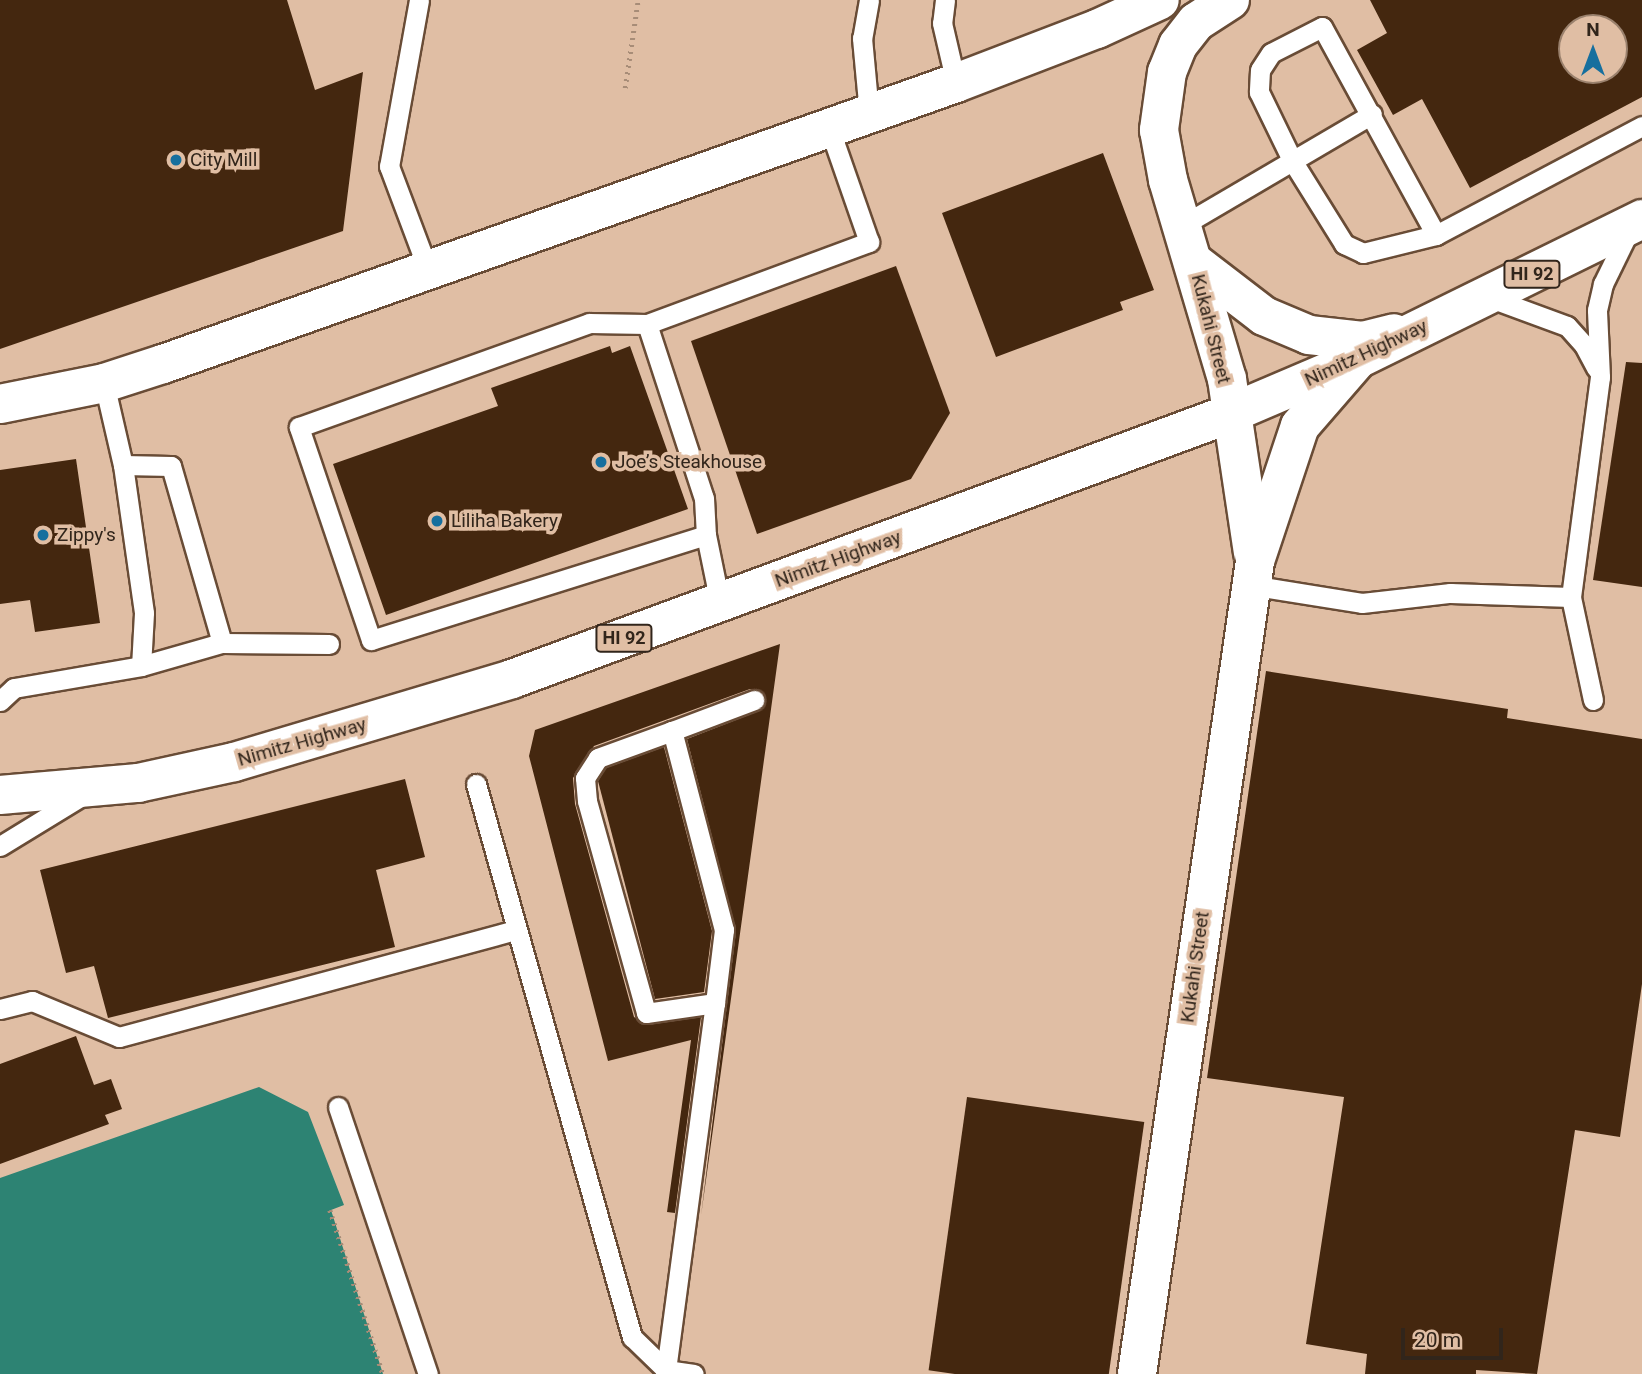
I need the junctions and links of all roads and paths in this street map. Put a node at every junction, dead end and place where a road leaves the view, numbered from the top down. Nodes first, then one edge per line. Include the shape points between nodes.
1 (419, 0) edge
2 (638, 0) edge
3 (869, 0) edge
4 (945, 0) edge
5 (1160, 0) edge
6 (1230, 0) edge
7 (956, 83) junction
8 (625, 88) dead end
9 (869, 113) junction
10 (1372, 114) junction
11 (1642, 126) edge
12 (829, 127) junction
13 (1293, 162) junction
14 (1637, 221) edge
15 (1182, 226) junction
16 (1436, 234) junction
17 (1195, 263) junction
18 (428, 270) junction
19 (1488, 297) junction
20 (1431, 323) junction
21 (647, 324) junction
22 (1358, 359) junction
23 (1600, 377) junction
24 (104, 383) junction
25 (0, 404) edge
26 (1229, 414) junction
27 (123, 465) junction
28 (706, 535) junction
29 (1252, 573) junction
30 (1571, 597) junction
31 (720, 603) junction
32 (222, 643) junction
33 (329, 644) dead end
34 (141, 666) junction
35 (754, 700) dead end
36 (1594, 700) dead end
37 (0, 701) edge
38 (671, 731) junction
39 (476, 784) dead end
40 (94, 788) junction
41 (0, 795) edge
42 (0, 846) edge
43 (515, 930) junction
44 (715, 1003) junction
45 (0, 1009) edge
46 (338, 1107) dead end
47 (330, 1210) dead end
48 (666, 1372) edge
49 (383, 1374) edge
50 (428, 1374) edge
51 (694, 1374) edge
52 (1137, 1374) edge

1 - 18 lane via 389,166
2 - 8 path
3 - 9 lane via 862,38
4 - 7 lane via 942,23
5 - 7 main road
6 - 15 main road, Kukahi Street via 1196,22 1178,45 1167,72 1159,130
7 - 9 main road
9 - 12 main road
10 - 13 lane
10 - 13 lane via 1322,27 1271,53 1260,69 1259,92
10 - 16 lane
11 - 16 lane
12 - 18 main road
12 - 21 lane via 869,242
13 - 15 lane
13 - 16 lane via 1343,244 1353,250 1376,253
14 - 19 main road, Nimitz Highway / HI 92
14 - 23 lane via 1602,284 1597,310
15 - 17 main road, Kukahi Street
17 - 20 main road, Kukahi Street via 1264,316 1309,335 1363,341
17 - 26 main road, Kukahi Street via 1227,379
18 - 24 main road
19 - 20 main road, Nimitz Highway / HI 92
19 - 23 lane via 1567,326 1584,345
20 - 22 main road, Nimitz Highway / HI 92
21 - 28 lane via 704,498
21 - 28 lane via 589,323 299,427 371,640
22 - 26 main road, Nimitz Highway / HI 92
22 - 29 main road, Kukahi Street via 1300,426
23 - 30 lane
24 - 25 main road
24 - 27 lane
26 - 29 main road, Kukahi Street
26 - 31 main road, Nimitz Highway / HI 92
27 - 32 lane via 171,466
27 - 34 lane via 144,613
28 - 31 lane
29 - 30 lane via 1362,603 1450,593
29 - 52 main road, Kukahi Street
30 - 36 lane
31 - 40 main road, Nimitz Highway / HI 92 via 388,718 234,762
32 - 33 lane
32 - 34 lane
34 - 37 lane via 14,688
35 - 38 lane
38 - 44 lane via 724,930
38 - 44 lane via 598,758 585,778 587,801 646,1013
39 - 43 lane
40 - 41 main road, Nimitz Highway / HI 92
40 - 42 lane
43 - 45 lane via 119,1037 32,1001
43 - 48 lane via 632,1336
44 - 48 lane
46 - 50 lane
47 - 49 path
48 - 51 lane

